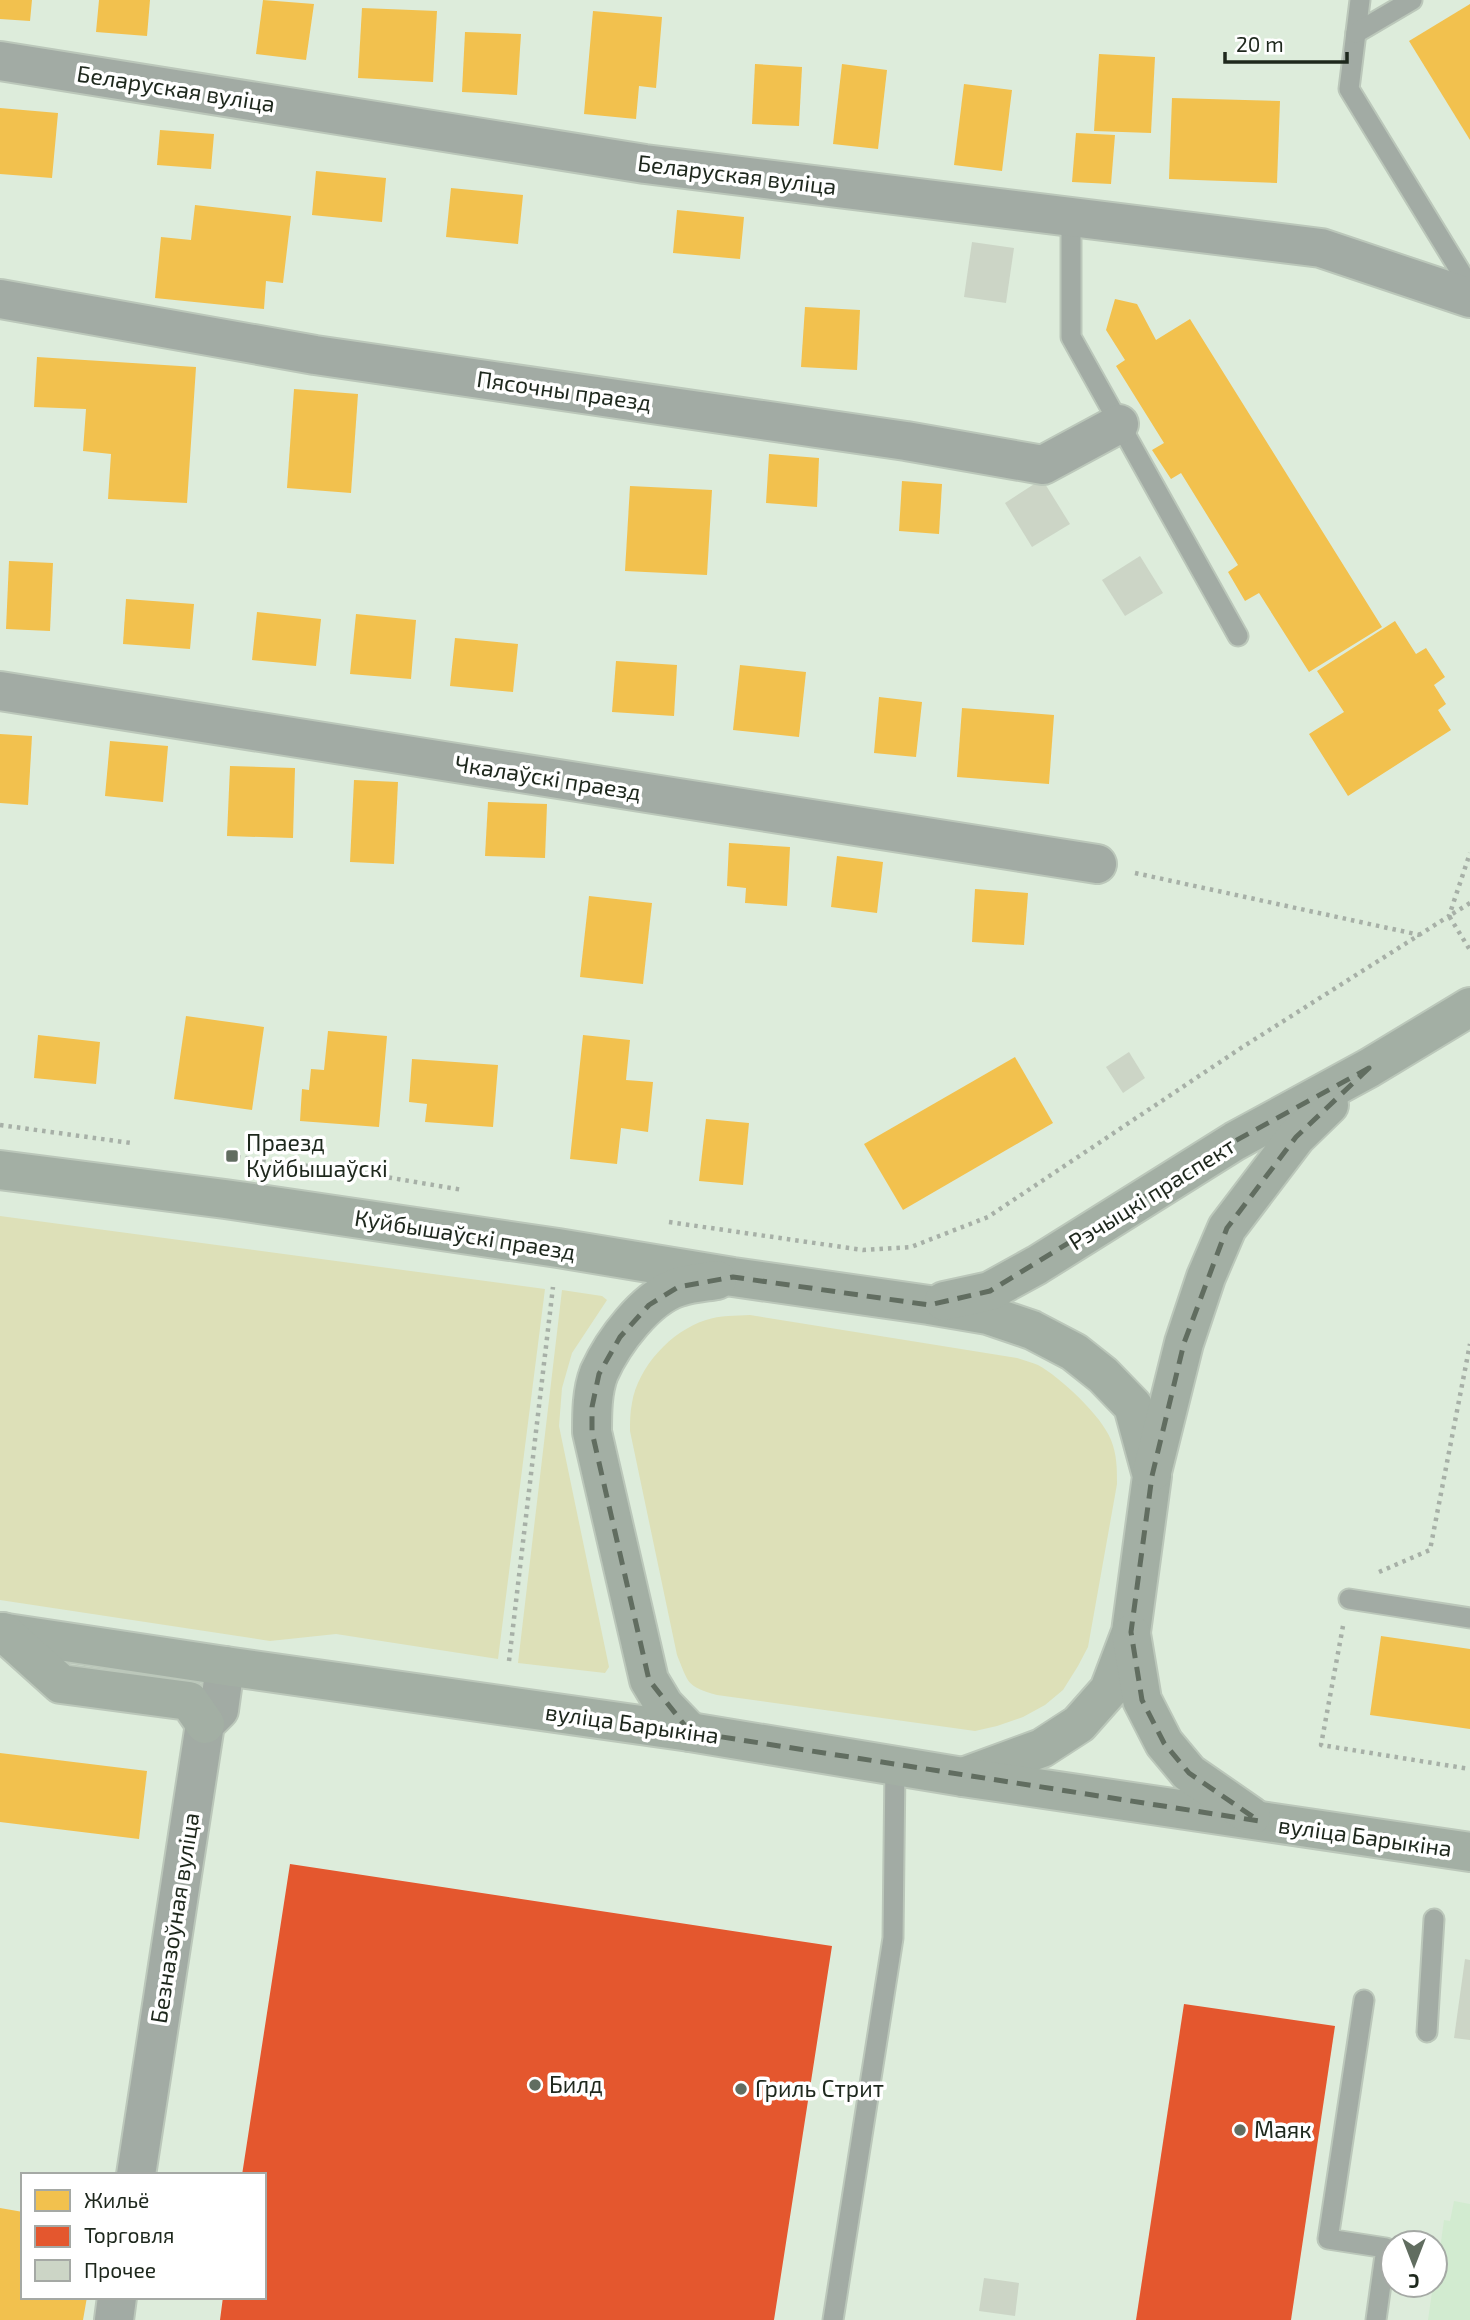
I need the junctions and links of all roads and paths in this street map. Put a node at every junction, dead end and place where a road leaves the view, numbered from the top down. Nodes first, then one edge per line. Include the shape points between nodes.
1 (1360, 0) edge
2 (1412, 0) edge
3 (1356, 33) junction
4 (0, 61) edge
5 (1071, 216) junction
6 (1470, 287) edge
7 (1470, 298) edge
8 (0, 299) edge
9 (1119, 424) junction
10 (1238, 636) dead end
11 (0, 691) edge
12 (1470, 853) edge
13 (1097, 864) joint
14 (1470, 903) edge
15 (1448, 916) junction
16 (1420, 935) junction
17 (1470, 950) edge
18 (1467, 1014) edge
19 (1369, 1068) junction
20 (0, 1125) edge
21 (135, 1143) dead end
22 (232, 1156) dead end
23 (0, 1170) edge
24 (473, 1192) dead end
25 (660, 1221) dead end
26 (733, 1277) junction
27 (553, 1283) dead end
28 (929, 1305) junction
29 (1152, 1476) junction
30 (1349, 1599) dead end
31 (1470, 1618) edge
32 (2, 1632) edge
33 (1131, 1632) junction
34 (509, 1661) dead end
35 (225, 1666) junction
36 (205, 1724) junction
37 (690, 1732) junction
38 (895, 1765) junction
39 (963, 1777) junction
40 (1259, 1821) junction
41 (1470, 1852) edge
42 (1434, 1919) dead end
43 (1364, 2000) dead end
44 (1427, 2032) dead end
45 (136, 2173) edge
46 (117, 2299) edge
47 (114, 2320) edge
48 (832, 2320) edge
49 (1376, 2320) edge

1 - 3 lane
2 - 3 lane
3 - 6 lane via 1349,89
4 - 5 street, Беларуская вуліца via 645,164
5 - 7 street, Беларуская вуліца via 1321,248
5 - 9 lane via 1071,337
8 - 9 street, Пясочны праезд via 315,355 1043,465
9 - 10 lane
11 - 13 street, Чкалаўскі праезд
12 - 15 path
13 - 16 path
14 - 15 path
15 - 16 path
15 - 17 path
16 - 25 path via 988,1217 911,1247 863,1250
18 - 19 main road, Рэчыцкі праспект
19 - 28 main road, Рэчыцкі праспект via 1235,1141 990,1291
19 - 29 main road, Рэчыцкі праспект via 1296,1137 1227,1228 1184,1343
20 - 21 path
22 - 24 path
23 - 26 main road, Куйбышаўскі праезд via 238,1201
26 - 28 main road, Куйбышаўскі праезд
26 - 37 main road via 678,1287 649,1305 620,1337 604,1365 592,1407 592,1432 649,1680 664,1705
27 - 34 path
28 - 29 main road, Куйбышаўскі праезд via 988,1315 1074,1352 1133,1406
29 - 33 main road, Рэчыцкі праспект
30 - 31 lane
32 - 35 main road, вуліца Барыкіна
32 - 36 main road, вуліца Барыкіна via 61,1684 189,1701
33 - 39 main road via 1109,1690 1079,1724 1042,1748
33 - 40 main road, вуліца Барыкіна via 1142,1700 1164,1743 1189,1773
35 - 36 street, Безназоўная вуліца via 219,1710
35 - 37 main road, вуліца Барыкіна
36 - 45 street, Безназоўная вуліца
37 - 38 main road, вуліца Барыкіна
38 - 39 main road, вуліца Барыкіна
38 - 48 lane via 893,1938
39 - 40 main road, вуліца Барыкіна
40 - 41 main road, вуліца Барыкіна
42 - 44 lane
43 - 49 lane via 1328,2239 1387,2248
46 - 47 street

